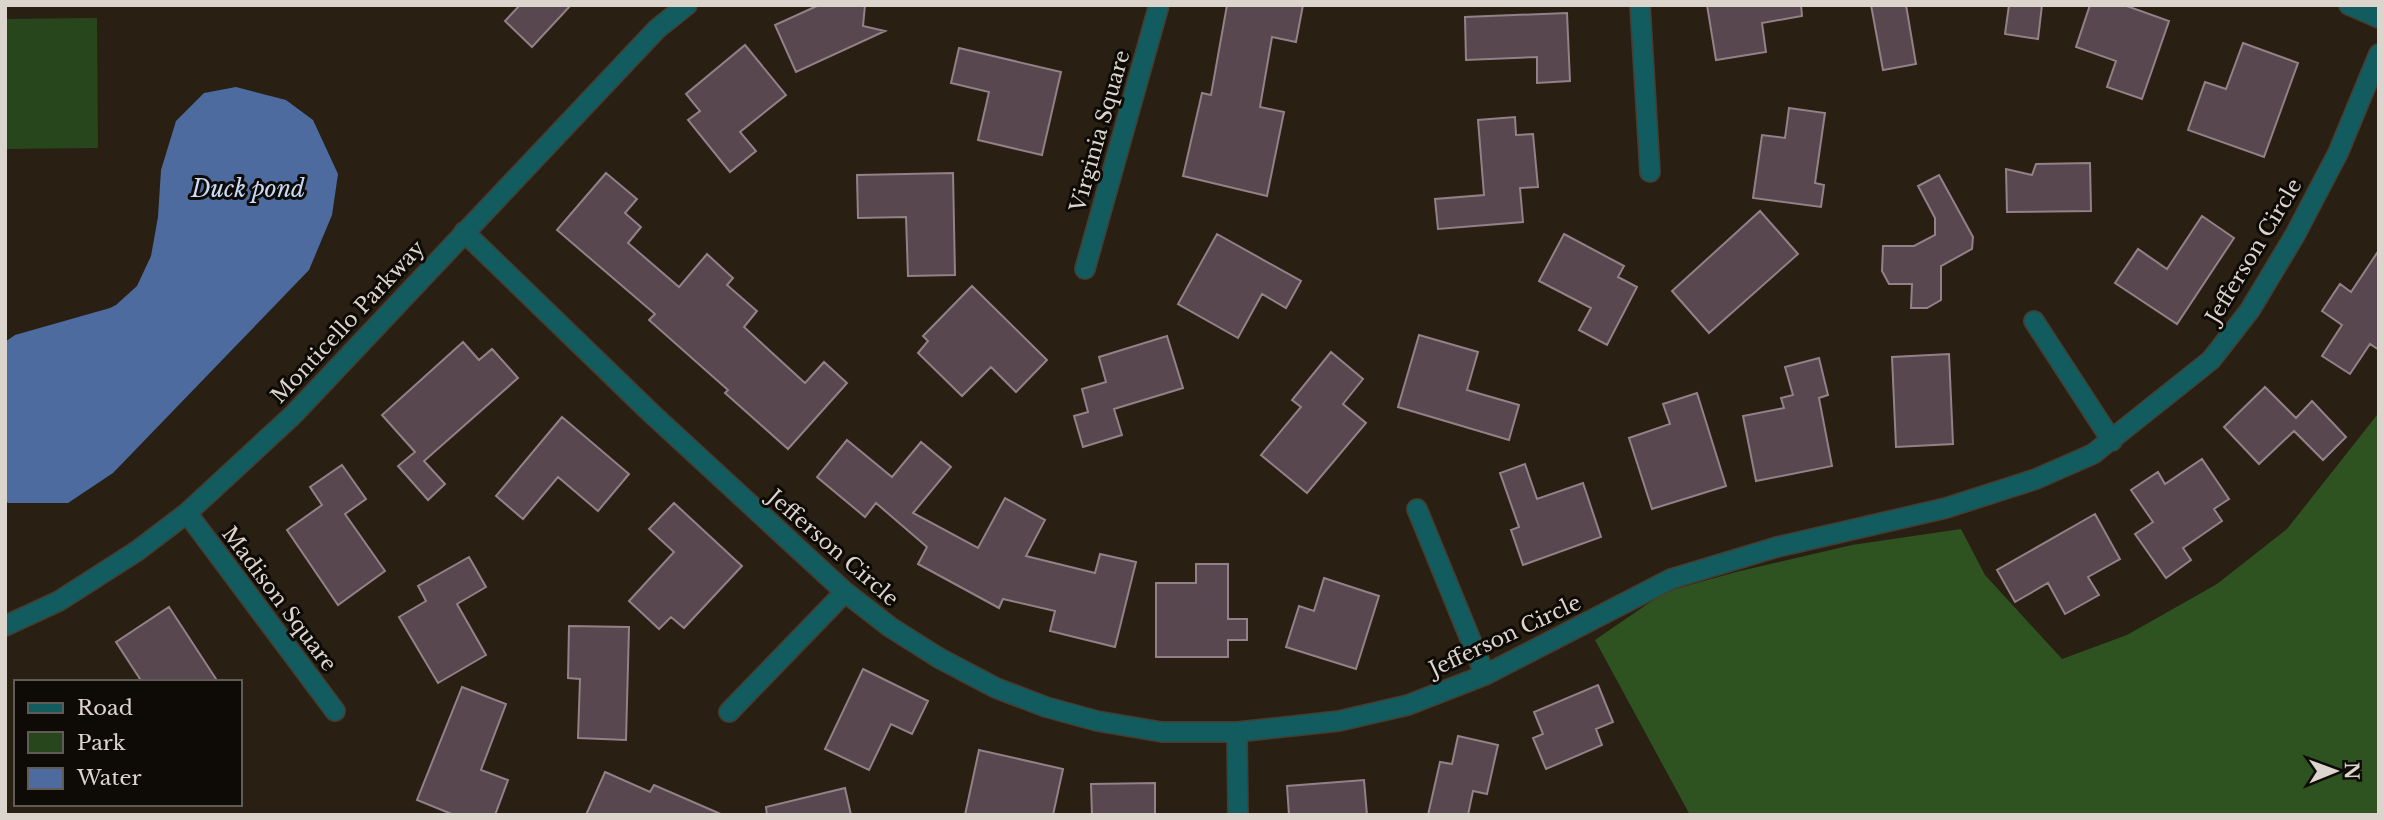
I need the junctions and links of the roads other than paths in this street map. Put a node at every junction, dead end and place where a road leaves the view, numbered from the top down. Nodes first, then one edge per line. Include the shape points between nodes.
1 (687, 5) edge
2 (1159, 5) edge
3 (1640, 5) edge
4 (2349, 5) edge
5 (2379, 18) edge
6 (2379, 54) edge
7 (1650, 173) dead end
8 (464, 232) junction
9 (1085, 269) dead end
10 (2034, 321) dead end
11 (2112, 441) junction
12 (1417, 509) dead end
13 (187, 513) junction
14 (845, 592) junction
15 (5, 626) edge
16 (1485, 675) junction
17 (335, 711) dead end
18 (729, 712) dead end
19 (1237, 732) junction
20 (1238, 815) edge

1 - 8 street, Monticello Parkway via 657,29
2 - 9 street, Virginia Square
3 - 7 street
4 - 5 street
6 - 11 street, Jefferson Circle via 2332,164 2250,310 2211,360
8 - 13 street, Monticello Parkway via 293,415
8 - 14 street, Jefferson Circle
10 - 11 street
11 - 16 street, Jefferson Circle via 2036,480 1671,579
12 - 16 street
13 - 15 street, Monticello Parkway via 59,601
13 - 17 street, Madison Square
14 - 18 street
14 - 19 street, Jefferson Circle via 939,658 996,688 1046,707 1162,732
16 - 19 street, Jefferson Circle via 1408,705 1339,722
19 - 20 street

